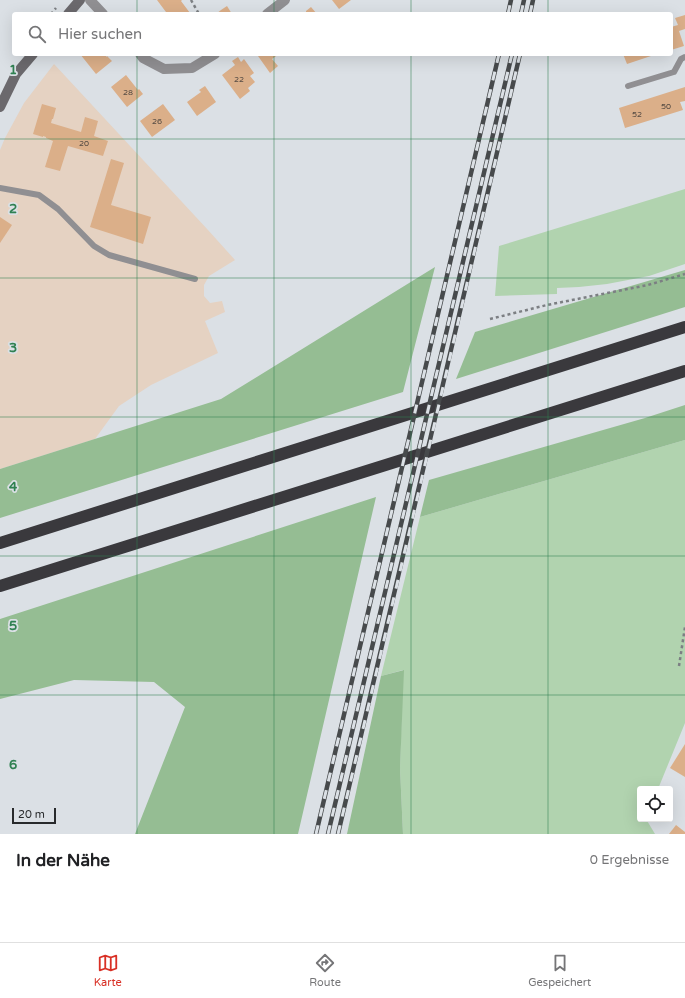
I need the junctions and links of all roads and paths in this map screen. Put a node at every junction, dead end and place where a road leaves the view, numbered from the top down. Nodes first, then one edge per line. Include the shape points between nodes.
1 (80, 0) edge
2 (90, 0) edge
3 (191, 0) edge
4 (286, 0) edge
5 (70, 12) edge
6 (101, 12) edge
7 (198, 12) edge
8 (270, 12) edge
9 (31, 56) edge
10 (142, 56) edge
11 (212, 56) edge
12 (685, 57) edge
13 (628, 86) dead end
14 (0, 107) edge
15 (0, 188) edge
16 (685, 274) edge
17 (195, 279) dead end
18 (490, 319) dead end
19 (685, 327) edge
20 (685, 371) edge
21 (0, 543) edge
22 (0, 586) edge
23 (685, 628) edge
24 (679, 666) dead end

1 - 5 main road
2 - 6 street
3 - 7 path
4 - 8 street
9 - 14 main road via 16,74
10 - 11 street via 164,70 192,68
12 - 13 lane via 681,59 674,72
15 - 17 lane via 39,195 58,209 94,246 109,255
16 - 18 path via 648,285
19 - 21 highway
20 - 22 highway
23 - 24 path

